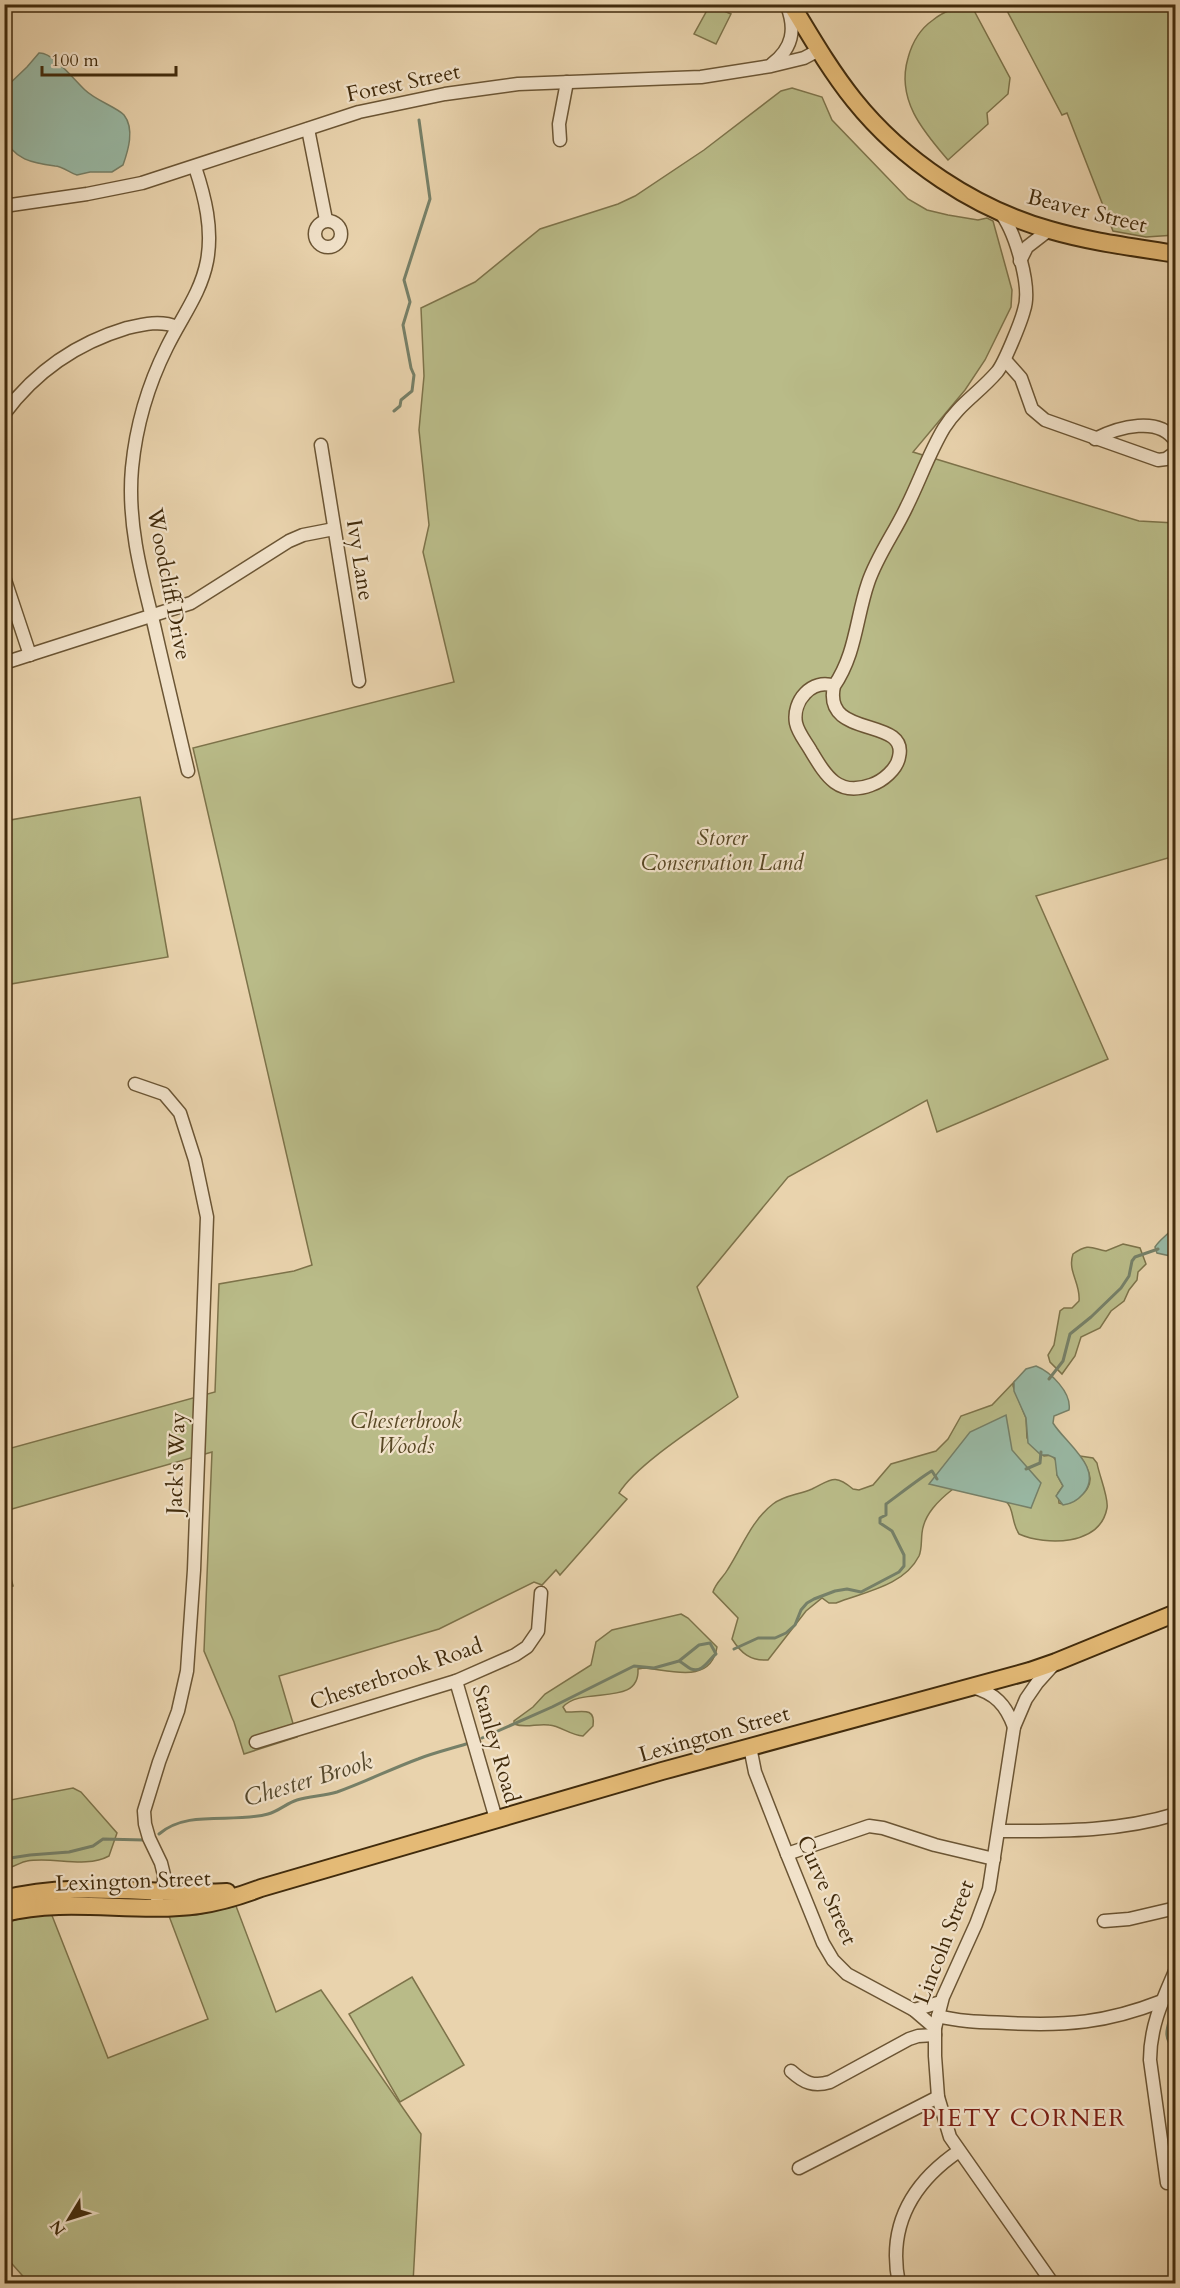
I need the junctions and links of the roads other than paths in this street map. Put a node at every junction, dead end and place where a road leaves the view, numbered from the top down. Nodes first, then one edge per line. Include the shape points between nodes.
1 (789, 4) edge
2 (819, 50) junction
3 (771, 66) junction
4 (567, 82) junction
5 (308, 129) junction
6 (560, 140) dead end
7 (195, 167) junction
8 (4, 206) edge
9 (999, 211) junction
10 (326, 220) dead end
11 (1049, 230) junction
12 (1176, 254) edge
13 (1020, 261) junction
14 (177, 327) junction
15 (1005, 360) junction
16 (4, 414) edge
17 (1095, 439) junction
18 (1176, 442) edge
19 (321, 445) dead end
20 (1176, 452) edge
21 (334, 529) junction
22 (4, 577) edge
23 (152, 617) junction
24 (30, 655) junction
25 (4, 663) edge
26 (359, 681) dead end
27 (834, 686) junction
28 (188, 771) dead end
29 (135, 1084) dead end
30 (541, 1593) dead end
31 (1176, 1612) edge
32 (1056, 1662) junction
33 (456, 1681) junction
34 (970, 1686) junction
35 (1014, 1727) junction
36 (256, 1742) dead end
37 (750, 1747) junction
38 (1176, 1814) edge
39 (496, 1819) junction
40 (999, 1831) junction
41 (787, 1854) junction
42 (994, 1859) junction
43 (161, 1863) junction
44 (261, 1888) junction
45 (182, 1893) junction
46 (4, 1899) edge
47 (157, 1900) junction
48 (1176, 1908) edge
49 (4, 1913) edge
50 (1104, 1922) dead end
51 (1176, 1969) edge
52 (1162, 2001) junction
53 (941, 2002) junction
54 (914, 2010) junction
55 (936, 2027) junction
56 (791, 2071) dead end
57 (938, 2097) junction
58 (959, 2151) junction
59 (799, 2168) dead end
60 (1167, 2183) dead end
61 (899, 2283) edge
62 (1053, 2283) edge

1 - 2 main road, Beaver Street
1 - 3 street via 791,40
2 - 3 street, Forest Street
2 - 9 main road, Beaver Street via 860,108 891,140 940,177
3 - 4 street, Forest Street via 679,79
4 - 5 street, Forest Street via 466,90 374,109
4 - 6 street via 558,128
5 - 7 street, Forest Street
5 - 10 street
7 - 8 street, Forest Street via 122,188
7 - 14 street, Woodcliff Drive via 207,215 208,254 198,292
9 - 11 main road, Beaver Street
9 - 13 street
11 - 12 main road, Beaver Street
11 - 13 street via 1027,247
13 - 15 street via 1027,297
14 - 16 street via 165,323 126,329 68,353 15,399
14 - 23 street, Woodcliff Drive via 146,398 132,468 134,537
15 - 17 street via 1021,378 1035,414
15 - 27 street via 958,408 939,438 874,567 851,654
17 - 18 street via 1117,431 1155,426
17 - 20 street via 1158,460
19 - 21 street, Ivy Lane
21 - 23 street via 289,541 206,595
21 - 26 street, Ivy Lane
22 - 24 street
23 - 24 street
23 - 28 street, Woodcliff Drive
24 - 25 street
27 - 27 street via 817,684 809,689 798,705 796,724 834,783 860,789 874,785 899,760 897,742 881,729 845,719 834,703
29 - 43 street, Jack's Way via 164,1094 180,1113 207,1218 187,1671 178,1711 144,1811 149,1838
30 - 33 street, Chesterbrook Road via 538,1631 527,1647
31 - 32 main road, Lexington Street
32 - 34 main road, Lexington Street
32 - 35 street, Lincoln Street via 1026,1699
33 - 36 street, Chesterbrook Road
33 - 39 street, Stanley Road
34 - 35 street via 995,1696
34 - 37 main road, Lexington Street
35 - 40 street, Lincoln Street
37 - 39 main road, Lexington Street
37 - 41 street, Curve Street via 755,1772
38 - 40 street via 1090,1830
39 - 44 main road, Lexington Street
40 - 42 street, Lincoln Street
41 - 42 street via 869,1826
41 - 54 street, Curve Street via 833,1960 853,1978
42 - 53 street, Lincoln Street via 982,1908
43 - 45 street, Jack's Way
43 - 47 street, Jack's Way via 164,1884
44 - 45 main road, Lexington Street
44 - 47 main road, Lexington Street via 196,1906
45 - 47 main road, Lexington Street
46 - 47 main road, Lexington Street via 69,1890
47 - 49 main road, Lexington Street via 57,1905
48 - 50 street
51 - 52 street
52 - 55 street via 1098,2020 1053,2025 968,2022
52 - 60 street via 1153,2025 1150,2060
53 - 54 street
53 - 55 street, Lincoln Street
54 - 55 street, Curve Street
55 - 56 street via 821,2085 799,2079
55 - 57 street, Lincoln Street
57 - 58 street, Lincoln Street via 950,2137
57 - 59 street
58 - 61 street via 935,2169 911,2196 897,2237
58 - 62 street, Lincoln Street

